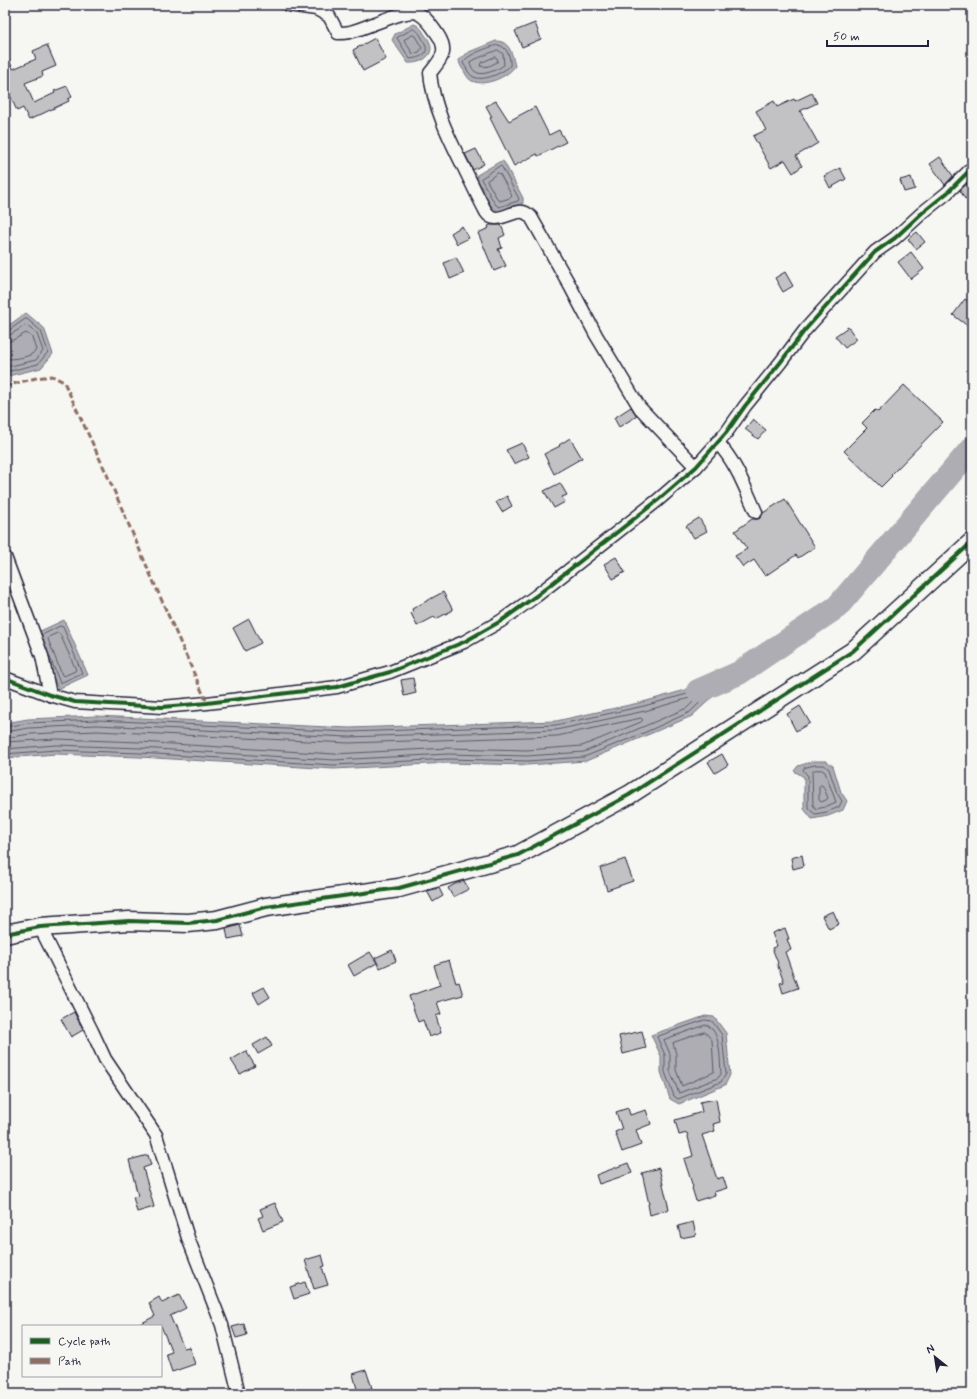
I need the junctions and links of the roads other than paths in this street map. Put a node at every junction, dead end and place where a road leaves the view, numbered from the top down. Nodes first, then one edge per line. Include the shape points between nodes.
1 (288, 5) edge
2 (972, 168) edge
3 (717, 442) junction
4 (696, 467) junction
5 (756, 512) dead end
6 (972, 542) edge
7 (5, 557) edge
8 (5, 678) edge
9 (50, 695) junction
10 (40, 927) junction
11 (5, 934) edge
12 (239, 1394) edge

1 - 4 street via 316,9 329,16 338,33 349,33 406,12 418,13 429,22 442,42 444,50 442,59 430,72 438,109 486,212 495,218 519,212 525,212 531,217 596,336 640,408
2 - 3 street via 947,193 875,252 805,330
3 - 4 street
3 - 5 street via 726,452 740,477
4 - 9 street via 658,500 501,621 464,642 390,672 337,687 162,707 75,702
6 - 10 street via 853,651 630,795 518,855 399,888 266,907 217,920 188,923 129,921
7 - 9 street via 42,656
8 - 9 street
10 - 11 street
10 - 12 street via 105,1059 156,1135 188,1238 222,1325

